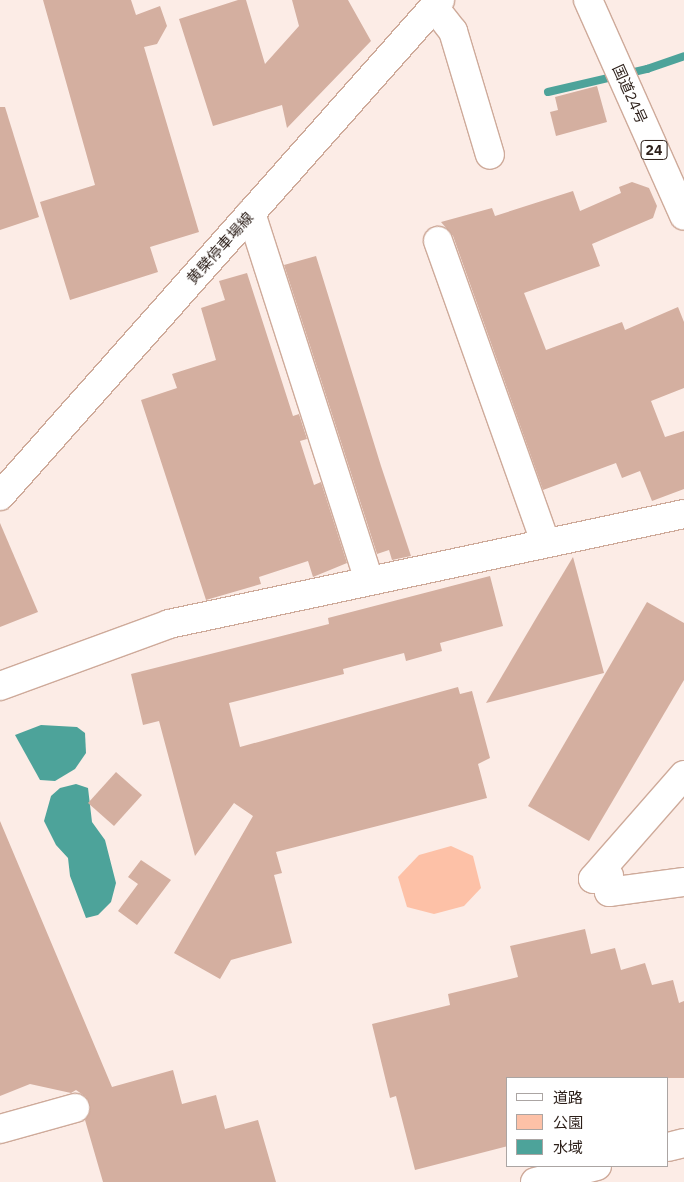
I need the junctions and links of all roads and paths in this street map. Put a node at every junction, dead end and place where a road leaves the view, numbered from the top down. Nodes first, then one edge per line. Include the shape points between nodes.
1 (588, 0) edge
2 (437, 3) edge
3 (490, 155) dead end
4 (251, 213) junction
5 (684, 216) edge
6 (438, 242) dead end
7 (0, 496) edge
8 (684, 514) edge
9 (545, 542) junction
10 (369, 580) junction
11 (0, 686) edge
12 (684, 775) edge
13 (684, 882) edge
14 (75, 1108) dead end
15 (0, 1129) edge
16 (684, 1143) edge
17 (669, 1147) edge
18 (593, 1167) edge
19 (535, 1182) edge

1 - 5 main road, 国道24号 / 24
2 - 3 main road via 452,31
2 - 4 main road, 黄檗停車場線
4 - 7 main road, 黄檗停車場線
4 - 10 main road
6 - 9 main road
8 - 9 main road
9 - 10 main road
10 - 11 main road via 168,624
12 - 13 main road via 593,879 609,876 609,892
14 - 15 main road
16 - 17 main road
18 - 19 main road

